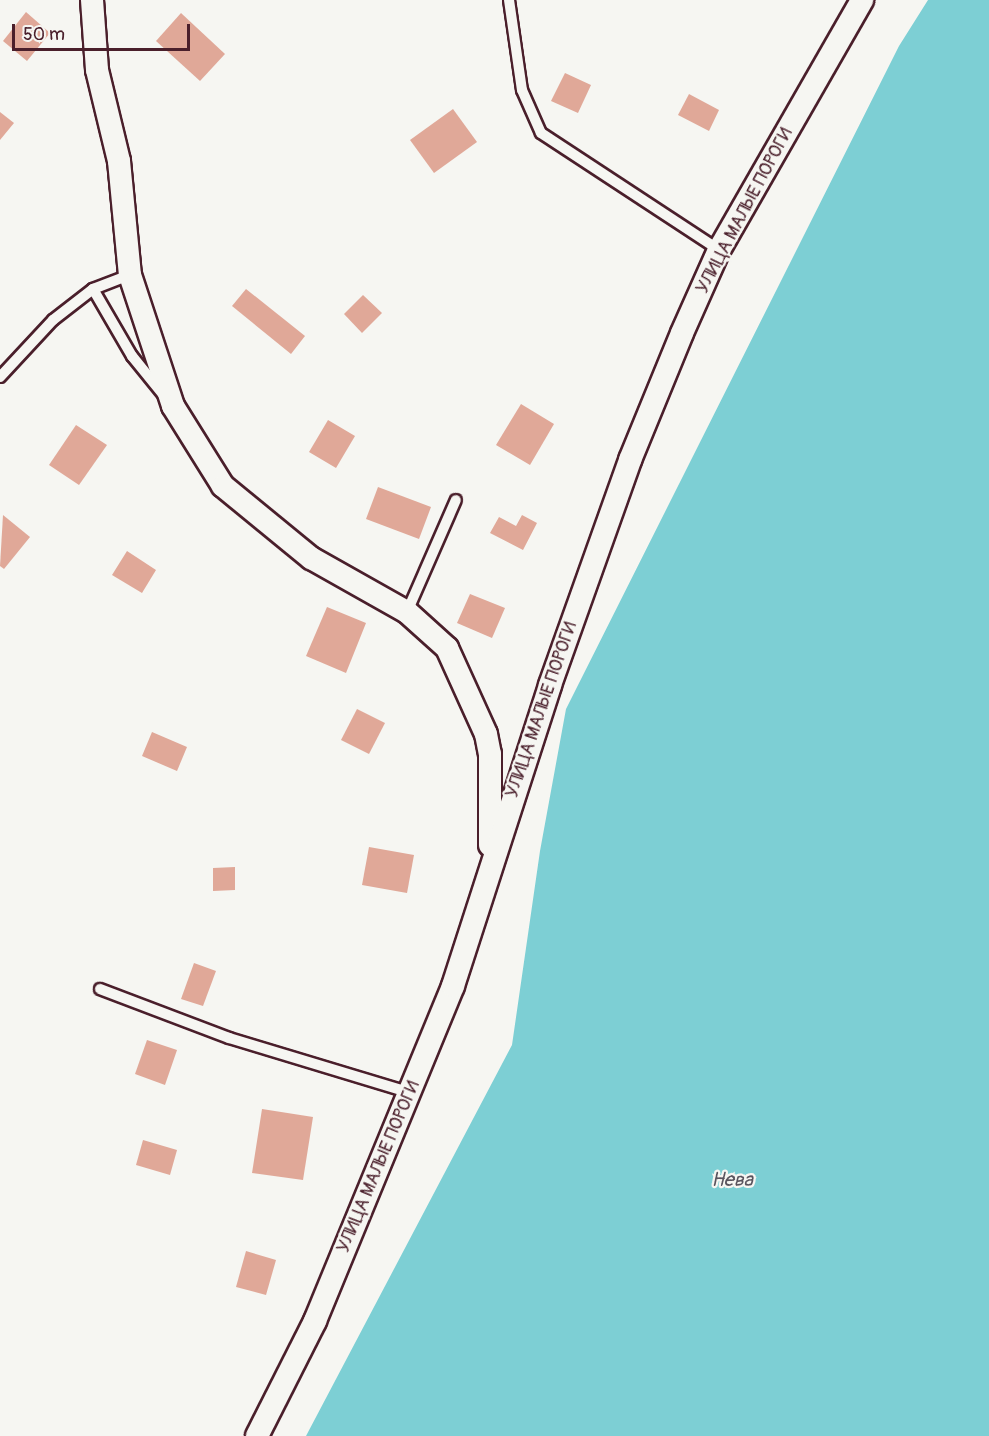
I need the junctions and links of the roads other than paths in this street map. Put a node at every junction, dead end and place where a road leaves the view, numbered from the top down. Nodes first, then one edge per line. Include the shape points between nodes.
1 (92, 0) edge
2 (509, 0) edge
3 (862, 0) edge
4 (719, 250) junction
5 (130, 274) junction
6 (93, 289) junction
7 (0, 377) edge
8 (173, 406) junction
9 (456, 500) dead end
10 (407, 612) junction
11 (489, 870) junction
12 (100, 989) dead end
13 (412, 1093) junction
14 (257, 1436) edge

1 - 5 street via 96,70 119,161
2 - 4 lane via 522,90 541,133
3 - 4 street, УЛИЦА МАЛЫЕ ПОРОГИ
4 - 11 street, УЛИЦА МАЛЫЕ ПОРОГИ via 630,460
5 - 6 lane
5 - 8 street
6 - 7 lane via 53,320
6 - 8 lane via 132,356
8 - 10 street via 223,486 311,558
9 - 10 lane
10 - 11 street via 447,648 486,734 490,754
11 - 13 street, УЛИЦА МАЛЫЕ ПОРОГИ via 453,987
12 - 13 lane via 229,1038
13 - 14 street, УЛИЦА МАЛЫЕ ПОРОГИ via 315,1320

